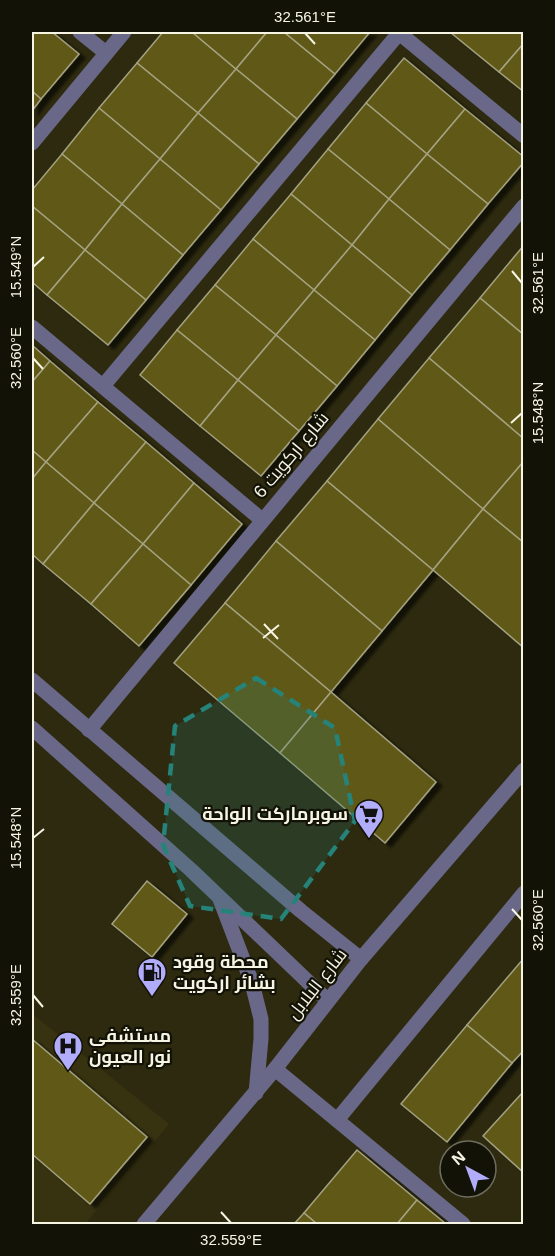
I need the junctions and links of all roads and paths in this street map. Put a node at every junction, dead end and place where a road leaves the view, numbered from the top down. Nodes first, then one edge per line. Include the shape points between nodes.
1 (80, 32) edge
2 (124, 32) edge
3 (399, 32) edge
4 (106, 52) junction
5 (524, 136) edge
6 (32, 143) edge
7 (524, 206) edge
8 (32, 327) edge
9 (103, 386) junction
10 (262, 520) junction
11 (32, 680) edge
12 (32, 728) edge
13 (89, 730) junction
14 (524, 770) edge
15 (524, 893) edge
16 (219, 896) junction
17 (361, 959) junction
18 (327, 1000) junction
19 (275, 1069) junction
20 (255, 1093) junction
21 (337, 1120) junction
22 (144, 1224) edge
23 (463, 1224) edge

1 - 4 street
2 - 4 street
3 - 5 street
3 - 9 street
4 - 6 street
7 - 10 street, شارع اركويت 6
8 - 9 street
9 - 10 street
10 - 13 street, شارع اركويت 6
11 - 13 street
12 - 16 street
13 - 17 street
14 - 17 street, شارع البلابل
15 - 21 street
16 - 18 street
16 - 20 street via 252,983 261,1019
17 - 18 street, شارع البلابل
18 - 19 street, شارع البلابل
19 - 20 street, شارع البلابل
19 - 21 street
20 - 22 street, شارع البلابل
21 - 23 street

